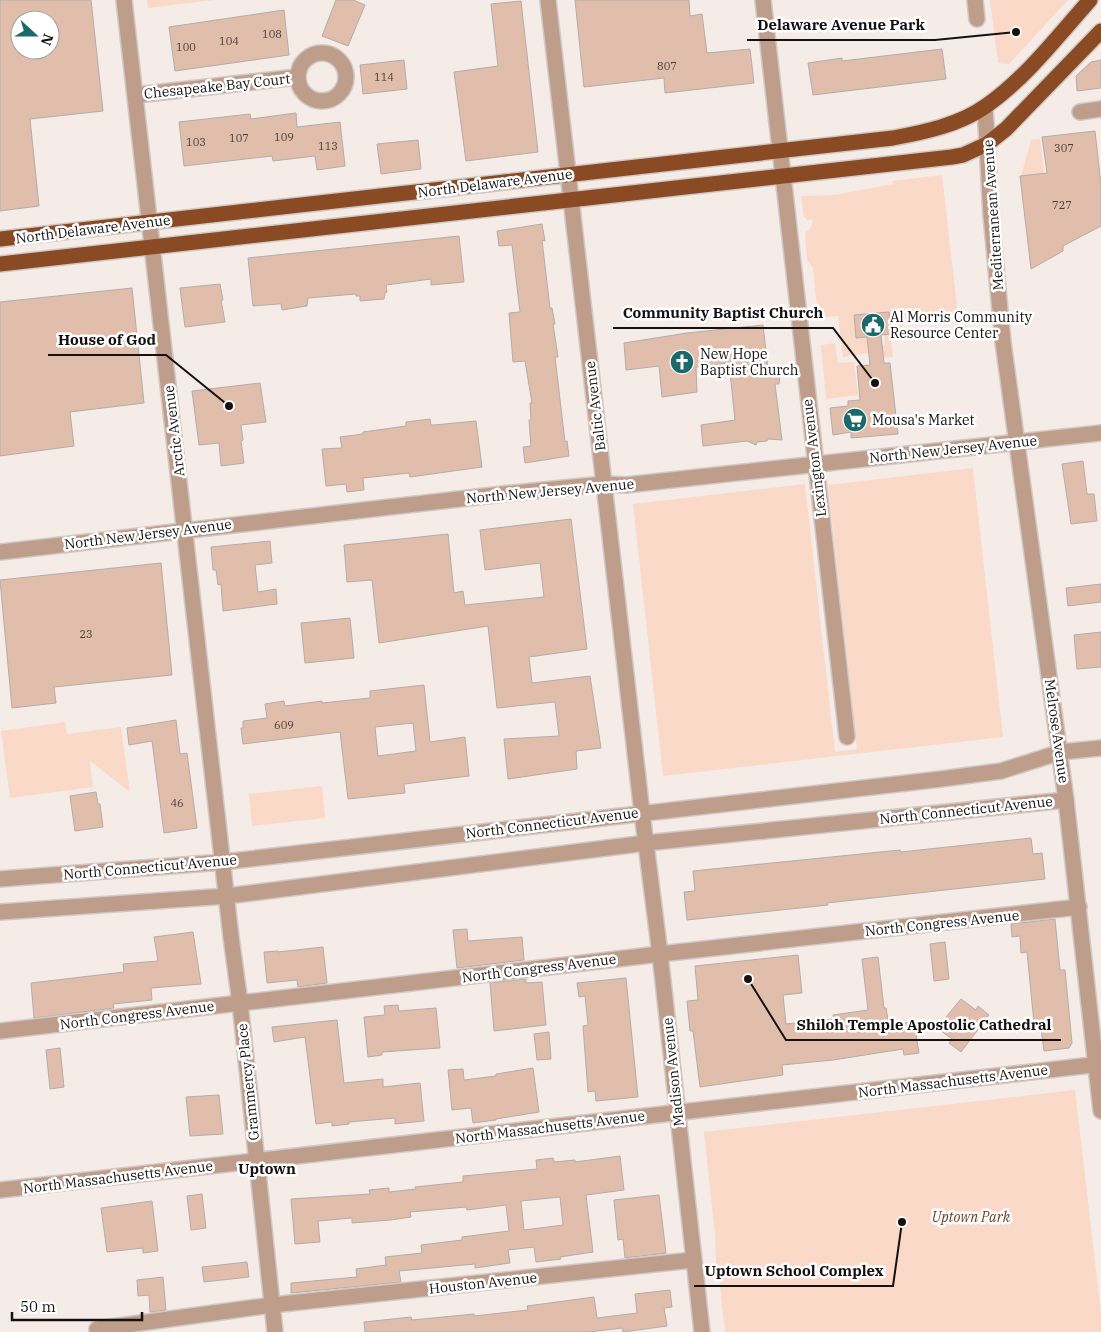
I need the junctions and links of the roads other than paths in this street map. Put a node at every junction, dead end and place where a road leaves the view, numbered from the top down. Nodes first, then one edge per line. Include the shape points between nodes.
1 (124, 0) edge
2 (548, 0) edge
3 (762, 0) edge
4 (975, 0) edge
5 (1090, 0) edge
6 (977, 19) dead end
7 (1101, 31) edge
8 (298, 77) dead end
9 (136, 95) junction
10 (985, 107) junction
11 (1101, 110) edge
12 (1080, 112) dead end
13 (987, 144) junction
14 (780, 150) junction
15 (568, 174) junction
16 (782, 176) junction
17 (572, 200) junction
18 (149, 223) junction
19 (0, 239) edge
20 (152, 246) junction
21 (0, 264) edge
22 (1101, 432) edge
23 (1017, 442) junction
24 (815, 464) junction
25 (604, 484) junction
26 (185, 530) junction
27 (0, 552) edge
28 (847, 737) dead end
29 (1101, 748) edge
30 (1061, 752) junction
31 (1066, 800) junction
32 (642, 812) junction
33 (646, 843) junction
34 (223, 862) junction
35 (0, 879) edge
36 (227, 896) junction
37 (1079, 907) junction
38 (0, 912) edge
39 (660, 954) junction
40 (240, 1003) junction
41 (0, 1031) edge
42 (1098, 1064) edge
43 (1101, 1111) edge
44 (677, 1112) junction
45 (256, 1161) junction
46 (0, 1190) edge
47 (693, 1260) junction
48 (272, 1305) junction
49 (98, 1332) edge
50 (275, 1332) edge
51 (702, 1332) edge

1 - 9 street, Arctic Avenue
2 - 15 street, Baltic Avenue
3 - 14 street, Lexington Avenue
4 - 6 street
5 - 10 highway, North Delaware Avenue via 1022,74
7 - 13 highway, North Delaware Avenue via 1006,130
8 - 9 street, Chesapeake Bay Court
9 - 18 street, Arctic Avenue
10 - 13 street, Mediterranean Avenue
10 - 14 highway, North Delaware Avenue via 958,121 909,135
11 - 12 street
13 - 16 highway, North Delaware Avenue via 952,157
13 - 23 street, Mediterranean Avenue via 1002,332
14 - 15 highway, North Delaware Avenue
14 - 16 street, Lexington Avenue
15 - 17 street, Baltic Avenue
15 - 18 highway, North Delaware Avenue
16 - 17 highway, North Delaware Avenue
16 - 24 street, Lexington Avenue
17 - 20 highway, North Delaware Avenue
17 - 25 street, Baltic Avenue
18 - 19 highway, North Delaware Avenue
18 - 20 street, Arctic Avenue
20 - 21 highway, North Delaware Avenue
20 - 26 street, Arctic Avenue
22 - 23 street, North New Jersey Avenue
23 - 24 street, North New Jersey Avenue
23 - 30 street, Melrose Avenue
24 - 25 street, North New Jersey Avenue via 626,485
24 - 28 street, Lexington Avenue
25 - 26 street, North New Jersey Avenue
25 - 32 street, Baltic Avenue
26 - 27 street, North New Jersey Avenue
26 - 34 street, Arctic Avenue
29 - 30 street, North Connecticut Avenue
30 - 31 street, Melrose Avenue
30 - 32 street, North Connecticut Avenue via 993,772
31 - 33 street, North Connecticut Avenue
31 - 37 street, Melrose Avenue
32 - 33 street, Madison Avenue
32 - 34 street, North Connecticut Avenue
33 - 36 street, North Connecticut Avenue
33 - 39 street, Madison Avenue
34 - 35 street, North Connecticut Avenue
34 - 36 street, Grammercy Place
36 - 38 street, North Connecticut Avenue
36 - 40 street, Grammercy Place
37 - 39 street, North Congress Avenue
37 - 42 street, Melrose Avenue
39 - 40 street, North Congress Avenue
39 - 44 street, Madison Avenue
40 - 41 street, North Congress Avenue
40 - 45 street, Grammercy Place
42 - 43 street, Melrose Avenue
42 - 44 street, North Massachusetts Avenue
44 - 45 street, North Massachusetts Avenue
44 - 47 street, Madison Avenue
45 - 46 street, North Massachusetts Avenue
45 - 48 street, Grammercy Place
47 - 48 street, Houston Avenue
47 - 51 street, Madison Avenue
48 - 49 street, Houston Avenue via 97,1329
48 - 50 street, Grammercy Place

